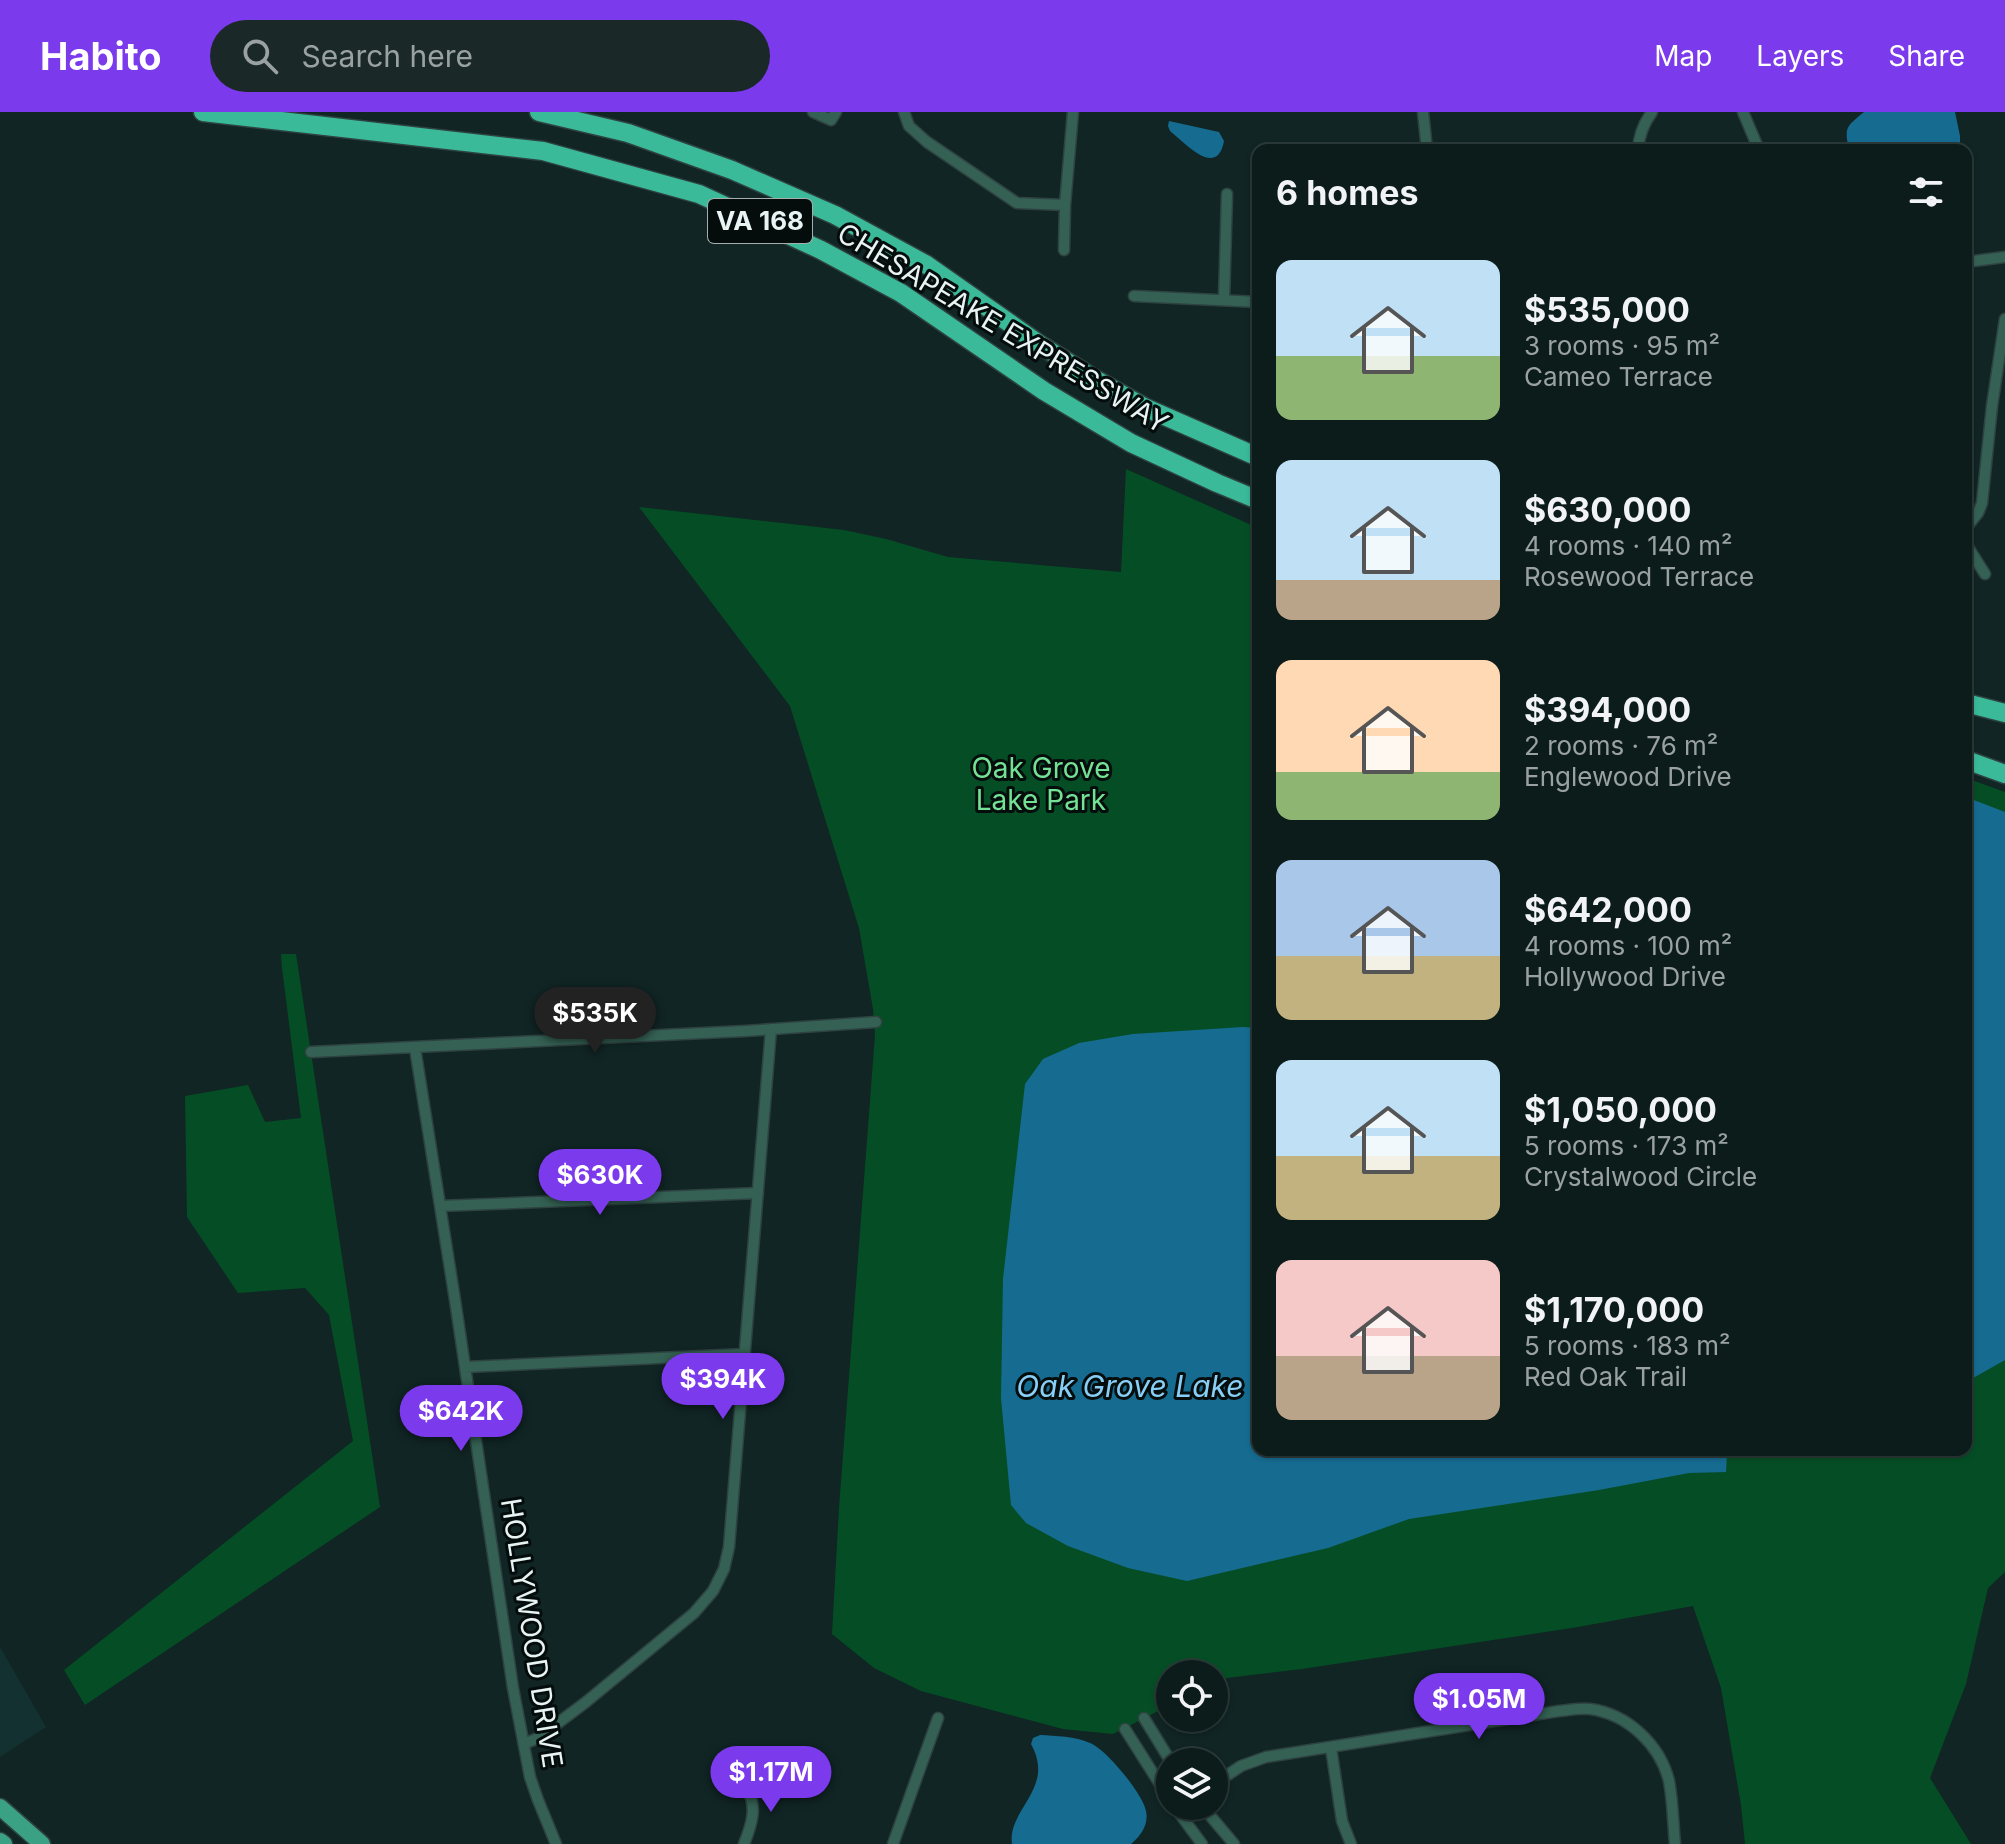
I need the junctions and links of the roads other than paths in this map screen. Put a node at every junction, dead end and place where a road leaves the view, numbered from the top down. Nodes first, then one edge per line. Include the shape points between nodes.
1 (203, 112) edge
2 (539, 112) edge
3 (813, 112) edge
4 (836, 112) edge
5 (904, 112) edge
6 (1073, 112) edge
7 (1423, 112) edge
8 (1652, 112) edge
9 (1743, 112) edge
10 (1426, 144) edge
11 (1639, 144) edge
12 (1756, 144) edge
13 (1227, 194) dead end
14 (1065, 205) junction
15 (1064, 250) dead end
16 (2005, 257) edge
17 (1972, 261) edge
18 (1134, 296) dead end
19 (1224, 300) junction
20 (1252, 302) edge
21 (2005, 319) edge
22 (1252, 454) edge
23 (1252, 498) edge
24 (1972, 520) edge
25 (1972, 553) edge
26 (1985, 574) dead end
27 (1972, 705) edge
28 (2005, 713) edge
29 (1972, 762) edge
30 (2005, 774) edge
31 (876, 1022) dead end
32 (771, 1029) junction
33 (415, 1048) junction
34 (311, 1052) dead end
35 (758, 1193) junction
36 (440, 1206) junction
37 (745, 1354) junction
38 (465, 1367) junction
39 (938, 1718) dead end
40 (1144, 1718) dead end
41 (1125, 1729) dead end
42 (524, 1744) junction
43 (1162, 1748) edge
44 (1331, 1748) junction
45 (1228, 1774) edge
46 (1156, 1778) edge
47 (746, 1787) dead end
48 (0, 1807) edge
49 (1186, 1820) edge
50 (1214, 1820) edge
51 (42, 1844) edge
52 (556, 1844) edge
53 (744, 1844) edge
54 (893, 1844) edge
55 (1202, 1844) edge
56 (1234, 1844) edge
57 (1351, 1844) edge
58 (1675, 1844) edge

1 - 23 highway, CHESAPEAKE EXPRESSWAY / VA 168 via 543,151 699,194 901,293 1131,443
2 - 22 highway, CHESAPEAKE EXPRESSWAY / VA 168 via 628,133 835,215 927,265 1093,378 1144,407
3 - 4 street via 831,120
5 - 14 street via 909,126 927,142 1017,203
6 - 14 street
7 - 10 street
8 - 11 street
9 - 12 street
13 - 19 street
14 - 15 street
16 - 17 street
18 - 19 street
19 - 20 street
21 - 24 street via 1985,488
25 - 26 street
27 - 28 highway
29 - 30 highway
31 - 32 street
32 - 33 street
32 - 35 street
33 - 34 street
33 - 36 street, HOLLYWOOD DRIVE
35 - 36 street
35 - 37 street
36 - 38 street, HOLLYWOOD DRIVE
37 - 38 street
37 - 42 street via 729,1547 713,1591 613,1681
38 - 42 street, HOLLYWOOD DRIVE
39 - 54 street
40 - 43 street
41 - 46 street
42 - 52 street, HOLLYWOOD DRIVE
44 - 45 street via 1266,1757
44 - 57 street via 1342,1821
44 - 58 street via 1559,1711 1609,1714 1641,1733 1663,1765
47 - 53 street via 754,1815
48 - 51 main road
49 - 55 street
50 - 56 street

